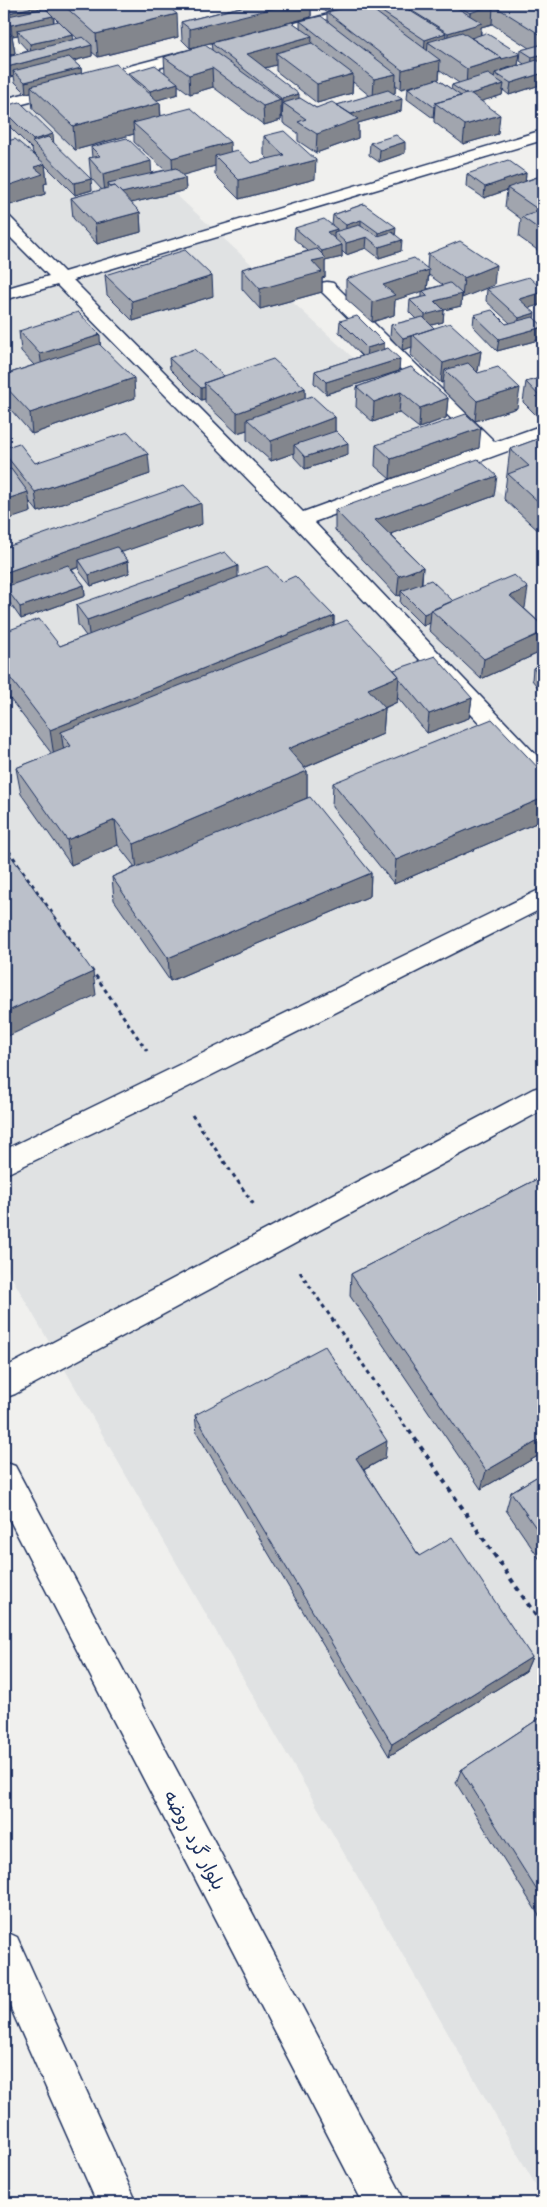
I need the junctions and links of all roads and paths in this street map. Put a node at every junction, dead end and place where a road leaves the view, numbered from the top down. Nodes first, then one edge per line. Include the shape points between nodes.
1 (382, 4) edge
2 (248, 39) edge
3 (219, 47) edge
4 (4, 88) edge
5 (11, 102) edge
6 (543, 134) edge
7 (4, 221) edge
8 (60, 278) junction
9 (328, 287) dead end
10 (4, 294) edge
11 (543, 430) edge
12 (492, 449) junction
13 (300, 520) junction
14 (543, 776) edge
15 (543, 897) edge
16 (543, 1097) edge
17 (4, 1163) edge
18 (4, 1384) edge
19 (4, 1477) edge
20 (4, 1950) edge
21 (117, 2203) edge
22 (386, 2203) edge

1 - 2 street
3 - 5 street
4 - 5 street
6 - 8 street
7 - 8 street
8 - 10 street
8 - 13 street
9 - 12 street
11 - 12 street
12 - 13 street
13 - 14 street
15 - 17 street
16 - 18 street
19 - 22 street, بلوار گرد روضه
20 - 21 street

